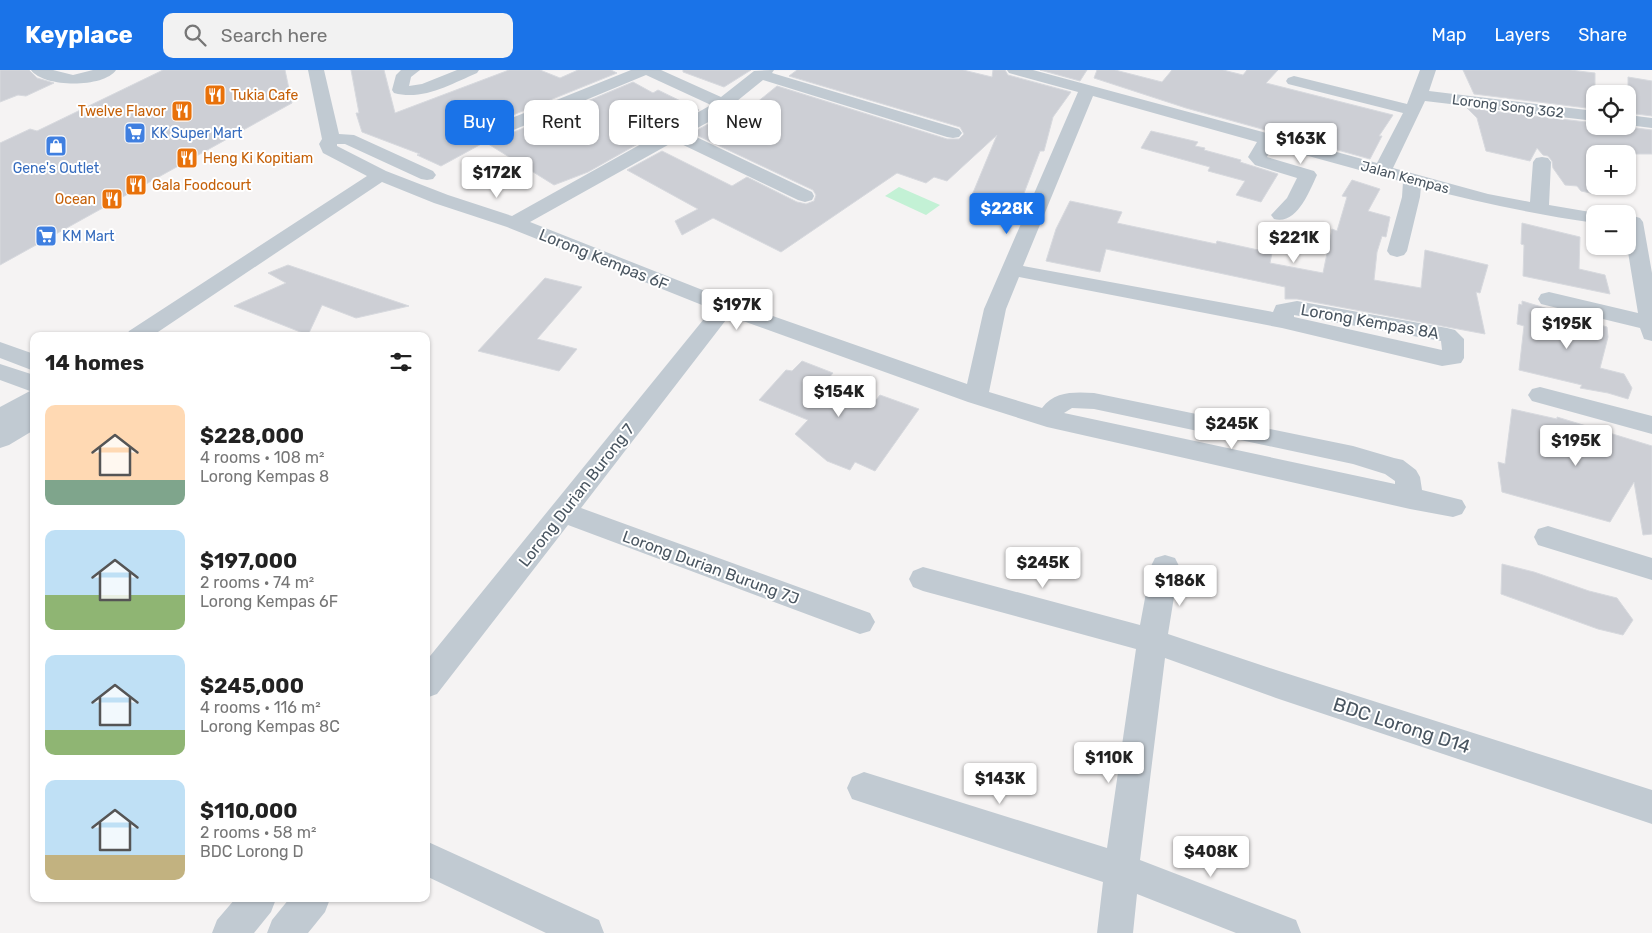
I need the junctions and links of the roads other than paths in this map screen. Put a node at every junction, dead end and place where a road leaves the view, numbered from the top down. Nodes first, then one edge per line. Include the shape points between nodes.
1 (38, 70) edge
2 (108, 70) edge
3 (316, 70) edge
4 (412, 70) edge
5 (471, 70) edge
6 (646, 70) edge
7 (1015, 70) edge
8 (1428, 70) edge
9 (763, 72) edge
10 (1294, 82) dead end
11 (1087, 90) junction
12 (714, 100) edge
13 (728, 100) edge
14 (1416, 103) junction
15 (1586, 115) edge
16 (1636, 121) edge
17 (514, 123) edge
18 (1652, 123) edge
19 (953, 133) dead end
20 (331, 139) junction
21 (1267, 139) junction
22 (655, 145) edge
23 (698, 145) edge
24 (1323, 155) junction
25 (1542, 162) dead end
26 (1382, 171) junction
27 (1308, 175) junction
28 (389, 178) junction
29 (1412, 179) junction
30 (805, 196) dead end
31 (470, 208) junction
32 (1539, 210) junction
33 (1281, 215) dead end
34 (1586, 216) edge
35 (1637, 222) edge
36 (514, 223) junction
37 (1397, 251) dead end
38 (1012, 270) junction
39 (1549, 299) dead end
40 (725, 307) junction
41 (1282, 321) junction
42 (1651, 328) edge
43 (143, 332) edge
44 (170, 332) edge
45 (0, 349) edge
46 (30, 361) edge
47 (0, 372) edge
48 (30, 383) edge
49 (1540, 395) dead end
50 (976, 396) junction
51 (30, 402) edge
52 (17, 416) edge
53 (1652, 424) edge
54 (0, 439) edge
55 (1453, 507) dead end
56 (562, 512) junction
57 (1548, 536) dead end
58 (1166, 566) dead end
59 (1652, 569) edge
60 (923, 579) dead end
61 (860, 622) dead end
62 (1152, 641) junction
63 (430, 679) edge
64 (864, 788) dead end
65 (1652, 807) edge
66 (430, 860) edge
67 (1121, 870) junction
68 (256, 902) edge
69 (310, 902) edge
70 (230, 933) edge
71 (285, 933) edge
72 (586, 933) edge
73 (1115, 933) edge
74 (1283, 933) edge

1 - 2 street via 67,81 81,81
3 - 20 street
4 - 5 street via 404,75 400,90 410,92 426,88
6 - 12 street
6 - 17 street
7 - 11 street, Jalan Kempas
8 - 14 street
9 - 13 street
9 - 19 street
10 - 14 street, Lorong Song 3G2
11 - 21 street, Jalan Kempas
11 - 38 street
14 - 15 street, Lorong Song 3G2
14 - 26 street
16 - 18 street
20 - 28 street, Lorong Kempas 6F via 329,149
20 - 31 street via 348,139 468,194
21 - 24 street, Jalan Kempas
21 - 27 street via 1257,157 1261,161
22 - 36 street
23 - 30 street
24 - 26 street, Jalan Kempas
24 - 27 street
25 - 32 street
26 - 29 street, Jalan Kempas
27 - 33 street via 1295,201
28 - 31 street, Lorong Kempas 6F
28 - 43 street via 290,236
28 - 44 street
29 - 32 street, Jalan Kempas
29 - 37 street via 1411,197
31 - 36 street, Lorong Kempas 6F
32 - 34 street, Jalan Kempas
35 - 42 street
36 - 40 street, Lorong Kempas 6F
38 - 41 street, Lorong Kempas 8A
38 - 50 street via 995,309
39 - 42 street
40 - 50 street, Lorong Kempas 6F
40 - 56 street, Lorong Durian Burong 7
41 - 41 street, Lorong Kempas 8A via 1442,358 1453,358 1453,340 1446,334 1296,308 1284,310
45 - 46 street
47 - 48 street
49 - 53 street
50 - 55 street, Lorong Kempas 6F via 1047,418
51 - 52 street
52 - 54 street
56 - 61 street, Lorong Durian Burung 7J
56 - 63 street, Lorong Durian Burong 7
57 - 59 street
58 - 62 street
60 - 62 street, BDC Lorong D14
62 - 65 street, BDC Lorong D14
62 - 67 street
64 - 67 street
66 - 72 street
67 - 73 street
67 - 74 street
68 - 70 street
69 - 71 street

